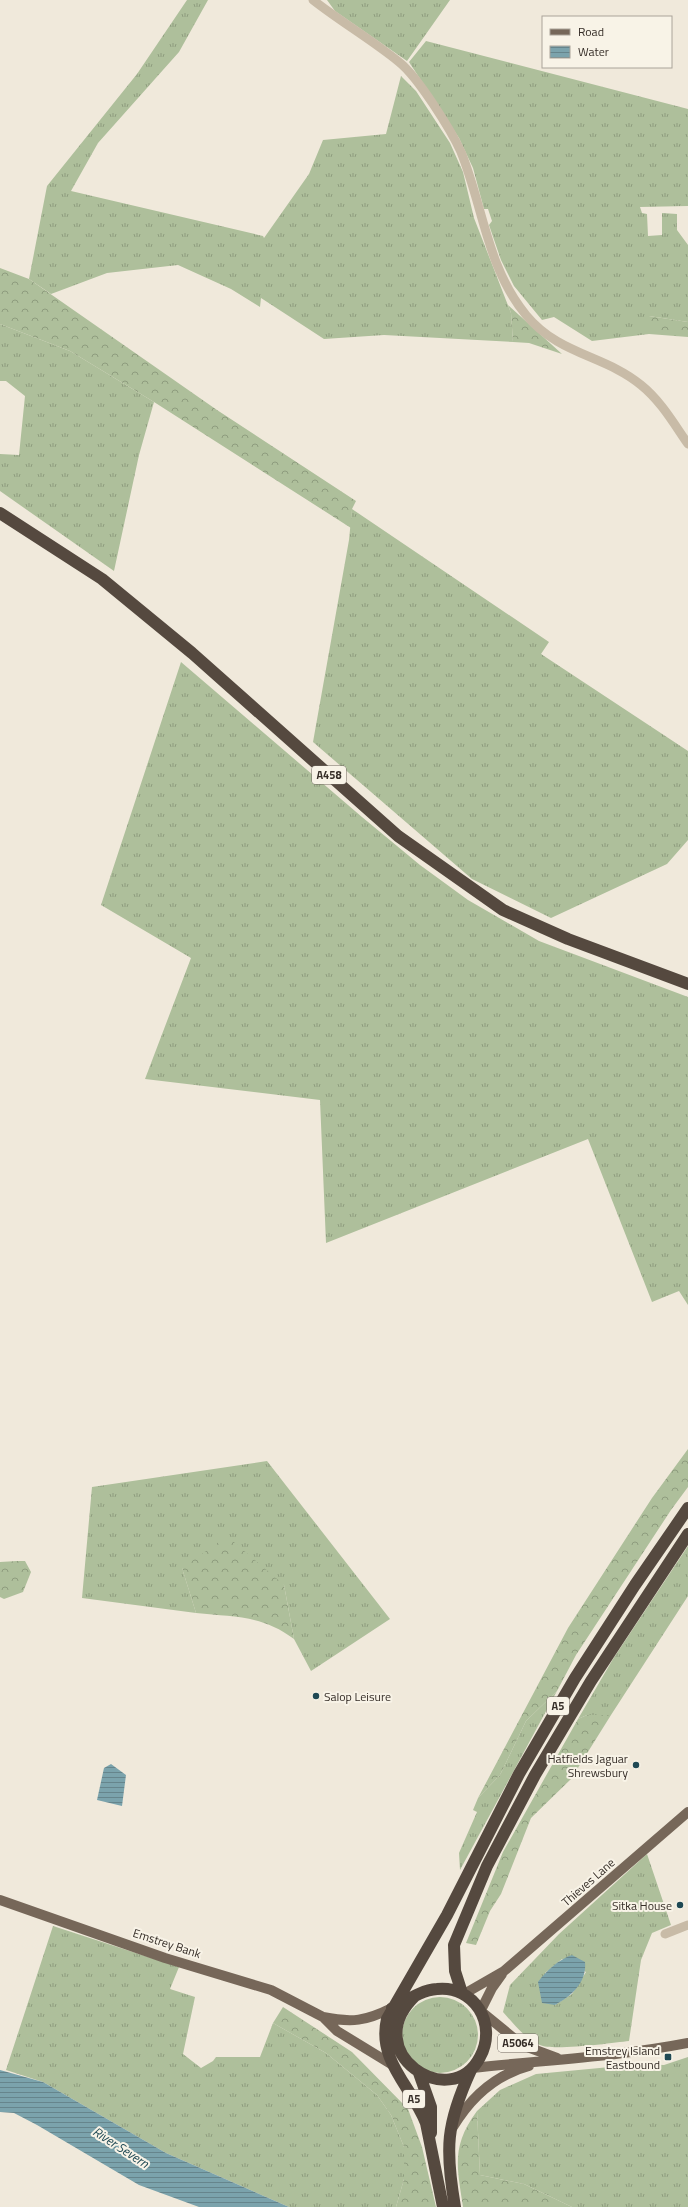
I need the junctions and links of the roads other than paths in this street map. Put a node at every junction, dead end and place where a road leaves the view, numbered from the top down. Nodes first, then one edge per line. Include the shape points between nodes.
1 (313, 0) edge
2 (688, 444) edge
3 (0, 513) edge
4 (688, 984) edge
5 (688, 1508) edge
6 (688, 1534) edge
7 (688, 1812) edge
8 (0, 1900) edge
9 (688, 1925) edge
10 (665, 1934) dead end
11 (504, 1971) junction
12 (463, 1993) junction
13 (415, 1996) junction
14 (392, 2008) junction
15 (481, 2011) junction
16 (323, 2017) junction
17 (688, 2043) edge
18 (563, 2060) junction
19 (540, 2062) junction
20 (391, 2064) junction
21 (471, 2069) junction
22 (418, 2073) junction
23 (449, 2134) junction
24 (431, 2138) junction
25 (443, 2207) edge
26 (455, 2207) edge

1 - 2 street via 400,63 449,129 470,175 479,213 498,269 526,315 552,339 565,347 616,369 641,385 660,404
3 - 4 highway, A458 via 102,579 192,653 398,836 503,910 568,939
5 - 14 highway, A5 via 575,1678 519,1774 447,1915
6 - 12 highway, A5 via 591,1681 487,1866 454,1945 455,1971
7 - 11 main road, Thieves Lane
8 - 16 main road, Emstrey Bank via 165,1958 263,1987
9 - 10 street
11 - 12 main road
11 - 15 main road
12 - 13 highway via 442,1988 427,1990
12 - 15 highway via 472,1999
13 - 14 highway
13 - 22 highway via 400,2016 396,2037 403,2057
14 - 16 main road, Emstrey Bank via 356,2021
14 - 20 highway via 384,2038
15 - 18 main road, A5064 via 522,2045
15 - 21 highway via 486,2029 485,2042 481,2056
16 - 20 main road, Emstrey Bank via 337,2031
17 - 18 main road, A5064 via 617,2055
18 - 19 main road, A5064
19 - 21 main road, A5064
19 - 23 main road via 509,2072 488,2085 464,2111
20 - 22 highway
20 - 24 highway, A5 via 421,2110
21 - 22 highway via 454,2078 444,2079
21 - 23 highway via 460,2093
22 - 24 highway via 432,2107
23 - 26 highway via 449,2173
24 - 25 highway, A5

